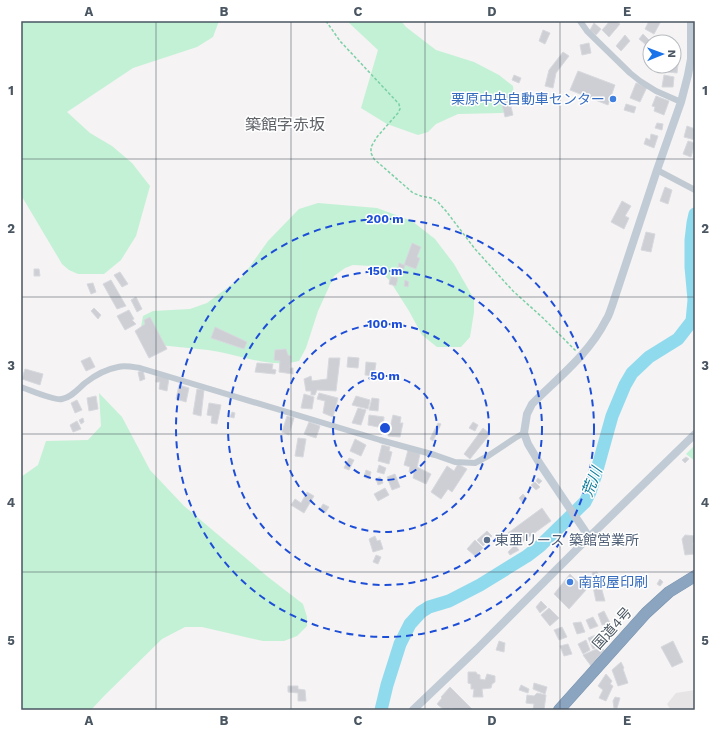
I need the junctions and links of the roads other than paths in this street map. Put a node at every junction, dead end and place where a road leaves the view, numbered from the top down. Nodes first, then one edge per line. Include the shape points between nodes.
1 (580, 21) edge
2 (691, 21) edge
3 (681, 102) junction
4 (657, 170) junction
5 (695, 190) edge
6 (21, 387) edge
7 (524, 433) junction
8 (695, 434) edge
9 (590, 537) junction
10 (695, 576) edge
11 (413, 710) edge
12 (559, 710) edge

1 - 3 street via 630,73 640,81
2 - 3 street via 691,59
3 - 4 street
4 - 5 street
4 - 7 street via 606,320 581,356 532,404 527,414
6 - 7 street via 62,399 105,371 126,366 140,368 455,462 475,463
7 - 9 street via 540,464
8 - 9 street
9 - 11 street
10 - 12 highway, 国道4号 via 669,592 646,613

